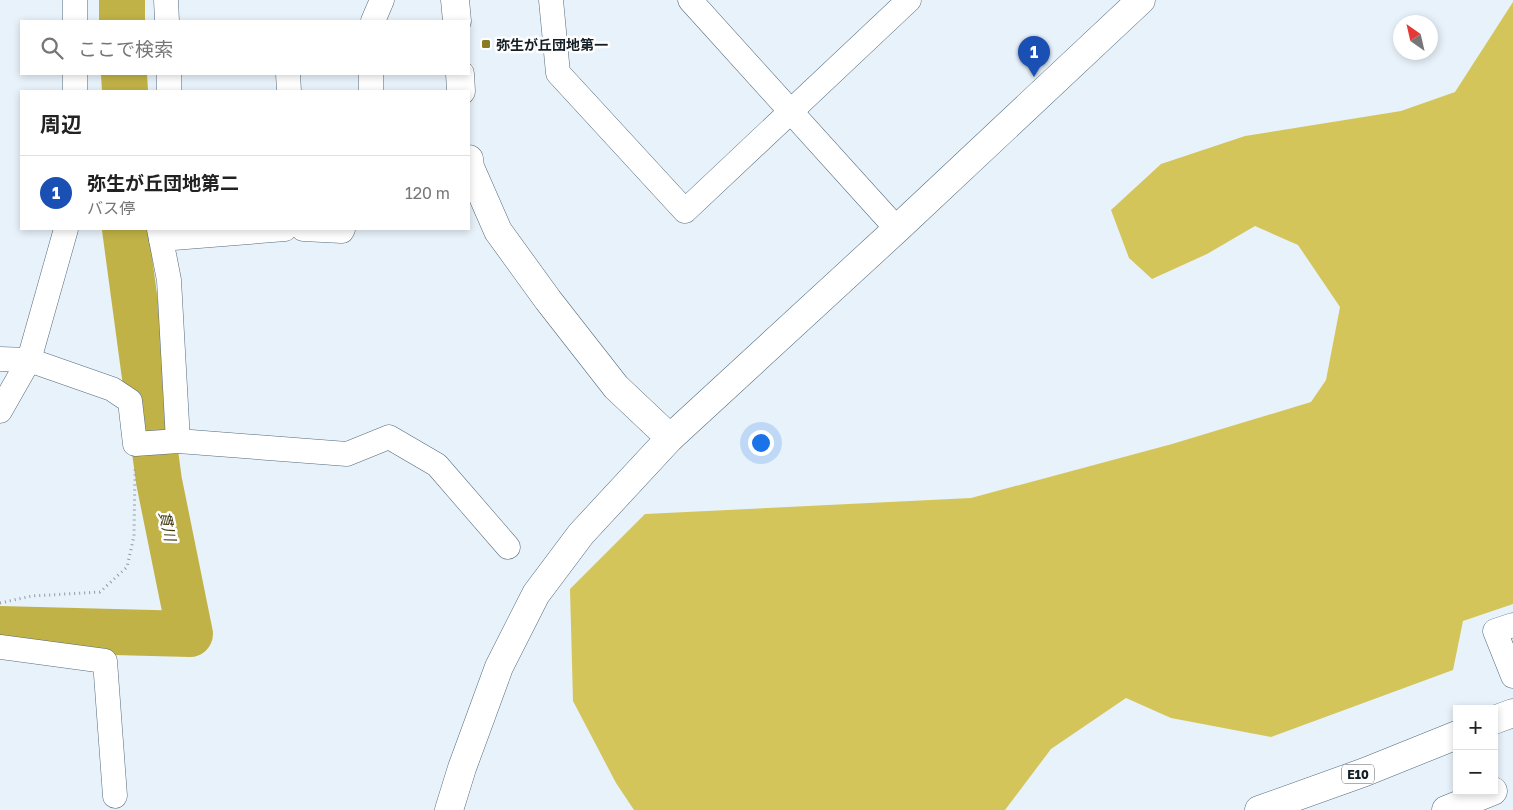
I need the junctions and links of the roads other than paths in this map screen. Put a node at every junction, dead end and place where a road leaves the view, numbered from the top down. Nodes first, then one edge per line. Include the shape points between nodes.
1 (75, 0) edge
2 (166, 0) edge
3 (382, 0) edge
4 (456, 0) edge
5 (551, 0) edge
6 (909, 0) edge
7 (1140, 0) edge
8 (695, 1) edge
9 (75, 20) edge
10 (167, 20) edge
11 (373, 20) edge
12 (457, 20) edge
13 (75, 75) edge
14 (169, 75) edge
15 (288, 75) edge
16 (371, 75) edge
17 (460, 75) edge
18 (75, 90) edge
19 (169, 90) edge
20 (289, 90) edge
21 (371, 90) edge
22 (462, 90) edge
23 (791, 110) junction
24 (470, 167) edge
25 (898, 229) junction
26 (66, 230) edge
27 (260, 230) edge
28 (322, 230) edge
29 (342, 230) edge
30 (160, 234) edge
31 (0, 359) edge
32 (34, 361) junction
33 (0, 411) edge
34 (670, 438) junction
35 (174, 442) junction
36 (508, 547) dead end
37 (1513, 625) edge
38 (0, 648) edge
39 (1513, 676) edge
40 (1513, 713) edge
41 (1498, 719) edge
42 (1453, 737) edge
43 (1513, 783) edge
44 (1498, 789) edge
45 (1483, 795) edge
46 (115, 796) dead end
47 (449, 810) edge
48 (1259, 810) edge
49 (1446, 810) edge

1 - 9 street
2 - 10 street
3 - 11 street
4 - 12 main road
5 - 23 street via 558,73 685,211
6 - 23 street
7 - 25 main road
8 - 23 street
13 - 18 street
14 - 19 street
15 - 20 street
16 - 21 street
17 - 22 main road
23 - 25 street
24 - 34 main road via 503,239 548,300 616,386
25 - 34 main road
26 - 32 street
27 - 30 street
28 - 29 street
30 - 35 street via 169,280
31 - 32 street
32 - 33 street
32 - 35 street via 112,389 130,402 140,444
34 - 47 main road via 581,534 536,594 499,667
35 - 36 street via 347,454 389,436 437,466
37 - 39 street via 1495,631
38 - 46 street via 105,661
40 - 41 main road
42 - 48 main road, E10
43 - 44 main road
45 - 49 main road

